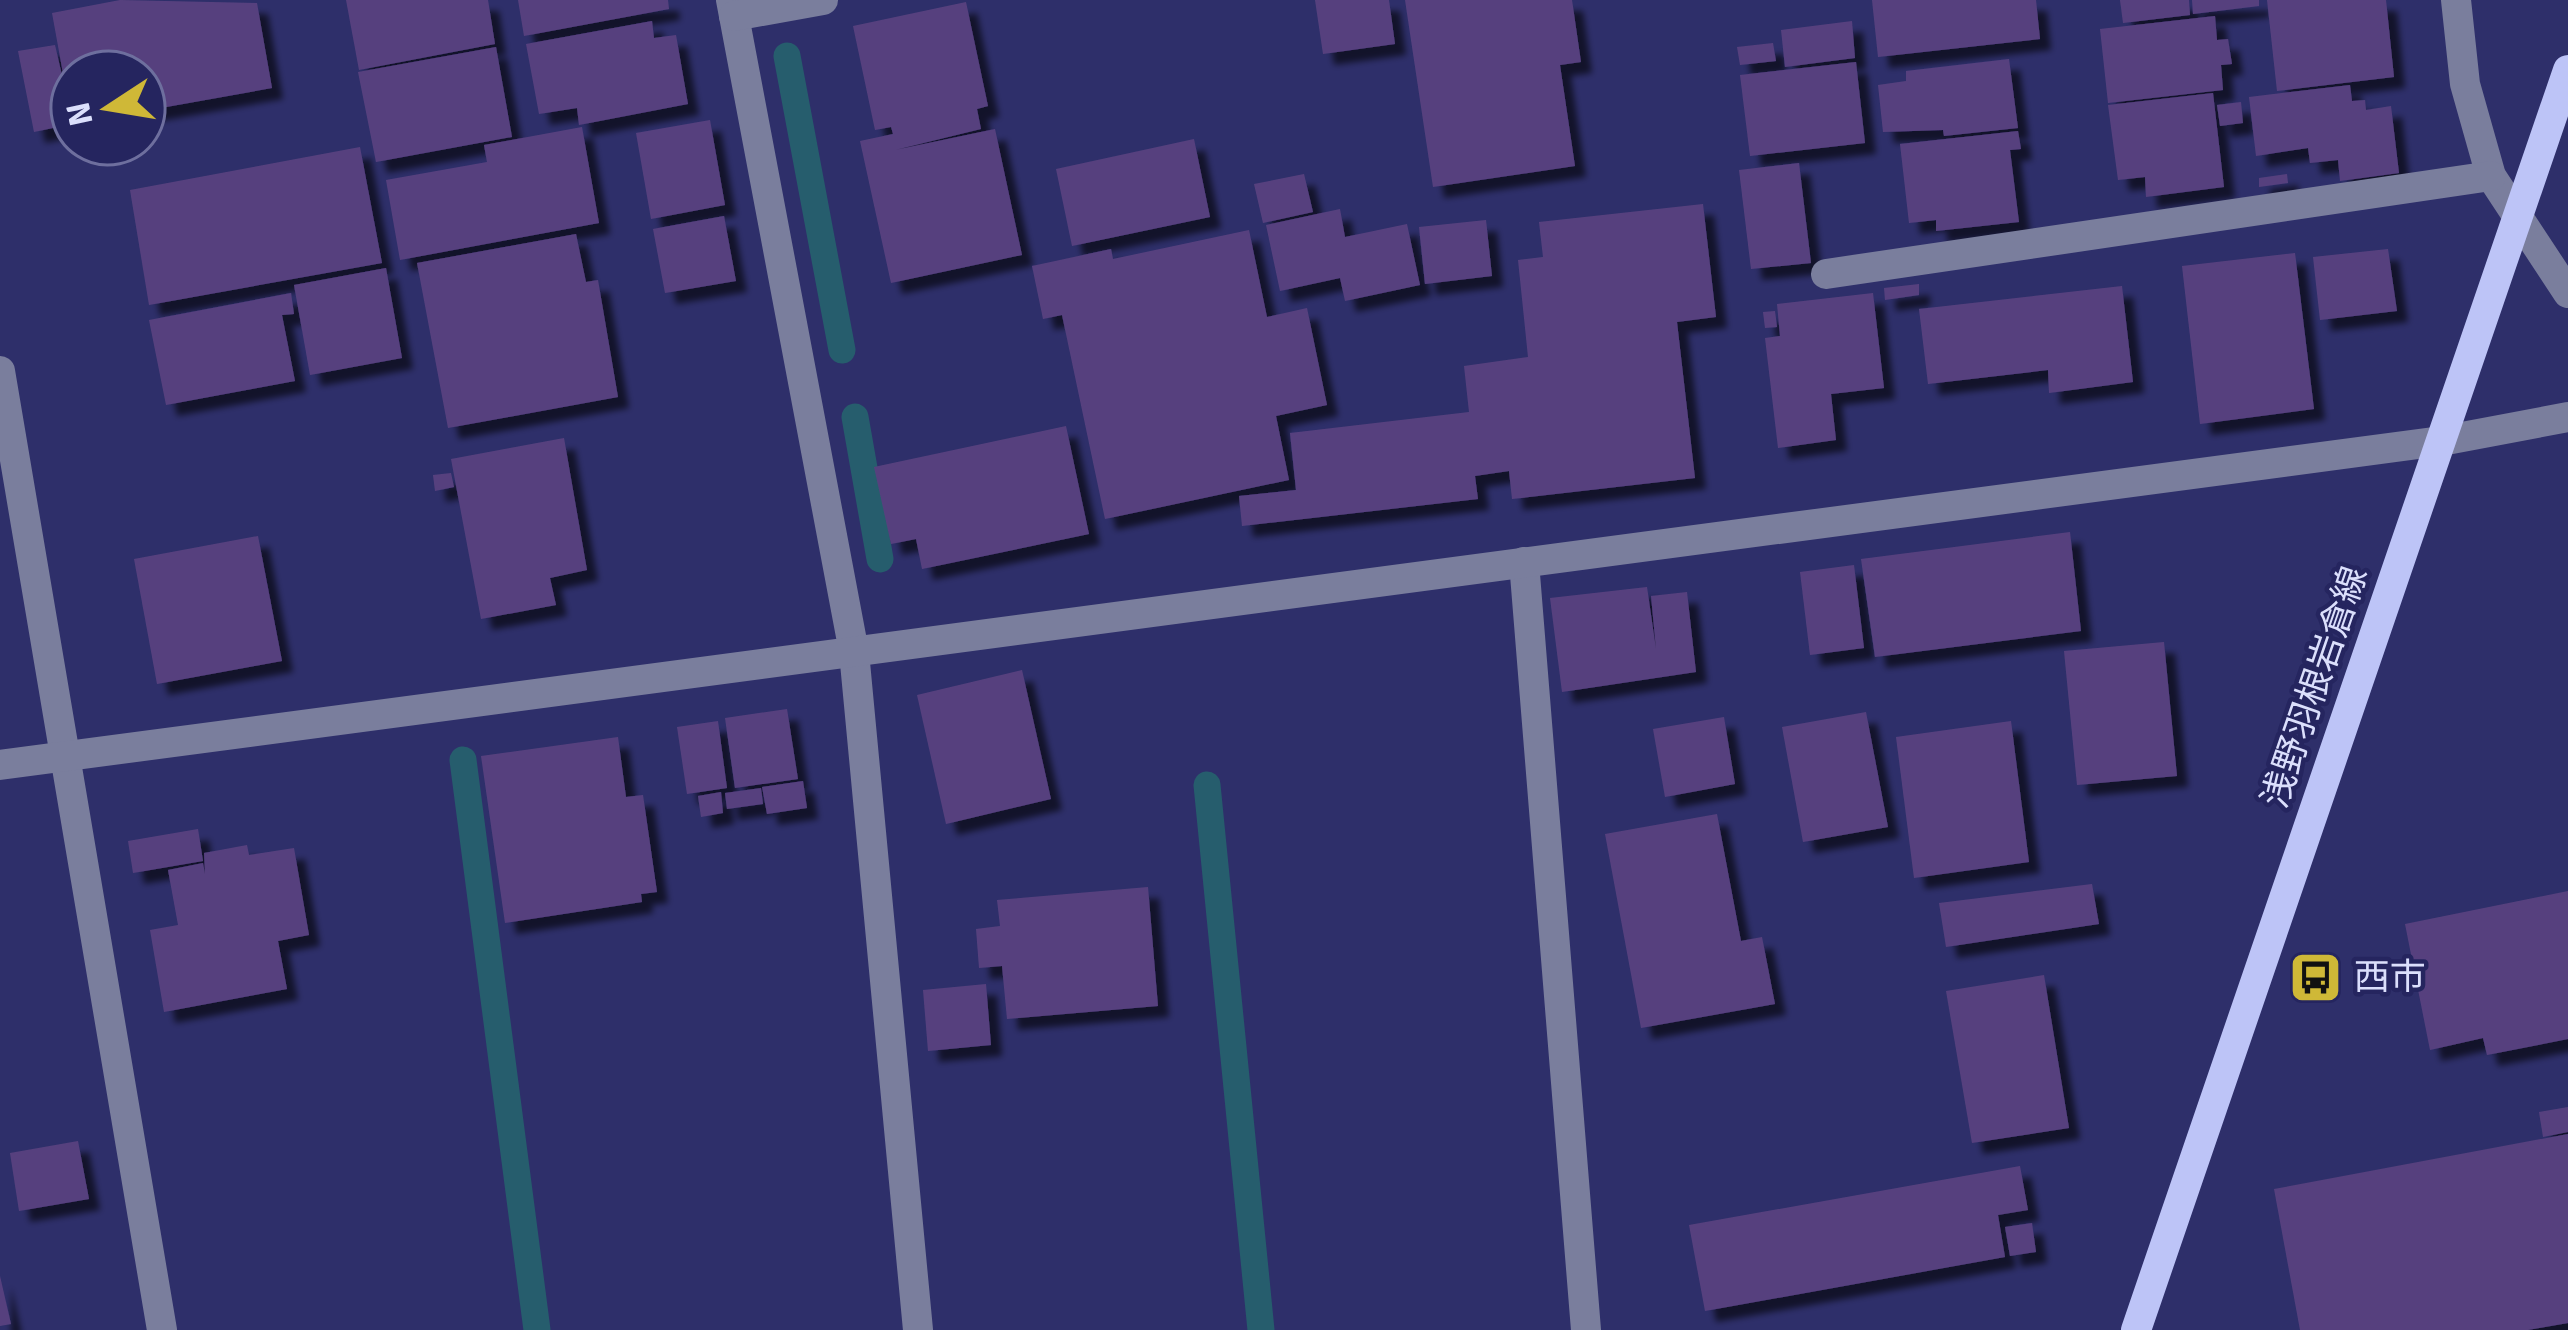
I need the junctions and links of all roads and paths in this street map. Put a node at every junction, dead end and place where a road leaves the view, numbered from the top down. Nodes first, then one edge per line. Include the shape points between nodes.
1 (823, 0) edge
2 (2456, 0) edge
3 (732, 8) edge
4 (2568, 70) edge
5 (2491, 176) junction
6 (2517, 219) junction
7 (1826, 274) dead end
8 (2568, 293) edge
9 (0, 371) edge
10 (2568, 417) edge
11 (2441, 441) junction
12 (1524, 562) junction
13 (854, 652) junction
14 (64, 757) junction
15 (0, 765) edge
16 (162, 1330) edge
17 (918, 1330) edge
18 (1586, 1330) edge
19 (2136, 1330) edge

1 - 3 street
2 - 5 street via 2465,84
3 - 13 street
4 - 6 main road, 浅野羽根岩倉線
5 - 6 street
5 - 7 street
6 - 8 street
6 - 11 main road, 浅野羽根岩倉線
9 - 14 street
10 - 11 street
11 - 12 street
11 - 19 main road, 浅野羽根岩倉線
12 - 13 street
12 - 18 street
13 - 14 street
13 - 17 street
14 - 15 street
14 - 16 street

